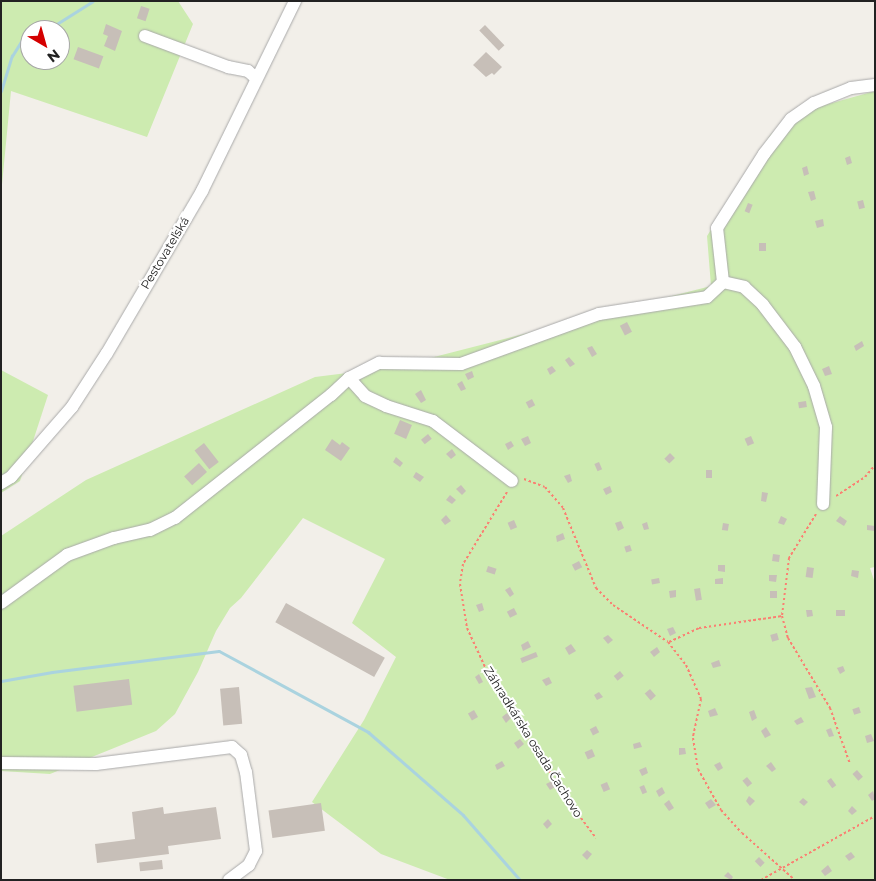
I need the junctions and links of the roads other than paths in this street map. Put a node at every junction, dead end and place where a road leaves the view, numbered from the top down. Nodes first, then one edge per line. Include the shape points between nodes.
1 (295, 1) edge
2 (145, 36) dead end
3 (256, 78) junction
4 (875, 85) edge
5 (723, 282) junction
6 (350, 378) junction
7 (512, 481) road end
8 (1, 483) edge
9 (823, 504) road end
10 (1, 603) edge
11 (1, 763) edge
12 (229, 880) edge

1 - 3 street, Pestovateľská
2 - 3 street via 228,67 248,71
3 - 8 street, Pestovateľská via 202,191 107,353 72,407 11,477
4 - 5 street via 852,88 814,104 791,119 764,154 717,228
5 - 6 street via 707,297 600,314 461,364 388,361
5 - 9 street via 744,287 763,305 795,347 814,386 826,427
6 - 7 street via 365,396 433,421
6 - 10 street via 175,518 150,530 114,538 68,555
11 - 12 street via 96,764 232,747 241,755 246,772 256,851 249,865

